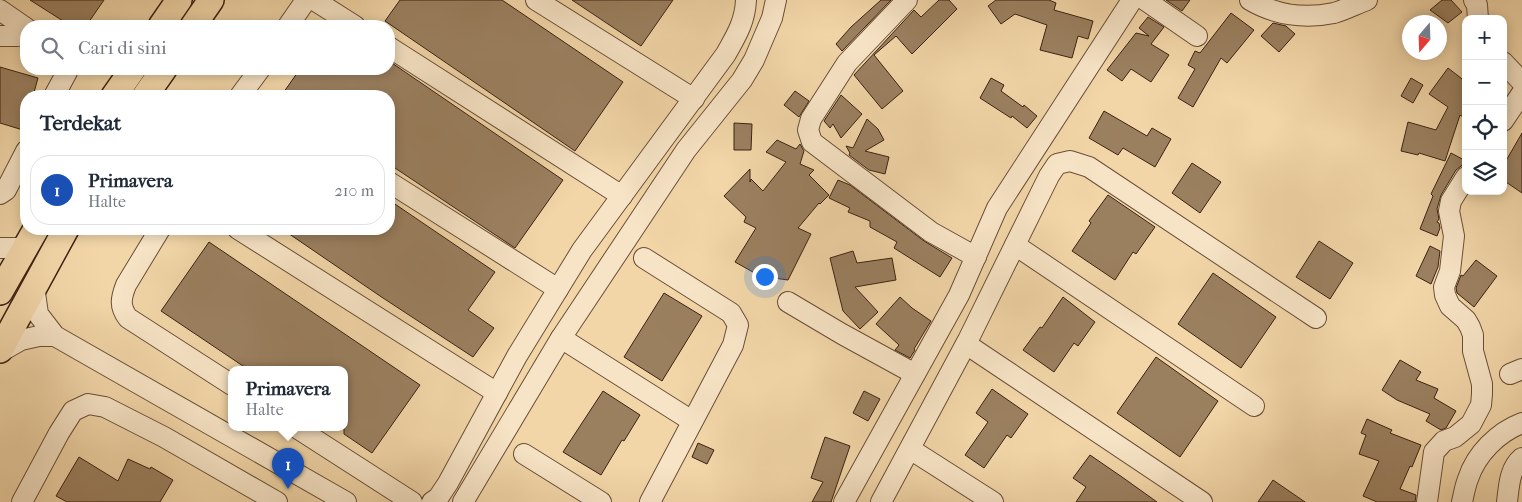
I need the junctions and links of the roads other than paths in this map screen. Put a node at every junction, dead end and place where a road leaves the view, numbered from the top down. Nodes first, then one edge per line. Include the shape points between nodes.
1 (179, 0) edge
2 (211, 0) edge
3 (306, 0) edge
4 (314, 0) edge
5 (536, 0) edge
6 (746, 0) edge
7 (776, 0) edge
8 (907, 0) edge
9 (1132, 0) edge
10 (1145, 0) edge
11 (1250, 0) edge
12 (1367, 0) edge
13 (1474, 0) edge
14 (0, 10) edge
15 (1478, 15) edge
16 (165, 20) edge
17 (197, 20) edge
18 (292, 20) edge
19 (346, 20) edge
20 (20, 24) edge
21 (20, 35) edge
22 (0, 36) edge
23 (1197, 36) dead end
24 (395, 52) edge
25 (1507, 66) edge
26 (65, 75) edge
27 (129, 75) edge
28 (160, 75) edge
29 (257, 75) edge
30 (1522, 82) edge
31 (57, 90) edge
32 (118, 90) edge
33 (149, 90) edge
34 (248, 90) edge
35 (1522, 93) edge
36 (694, 99) junction
37 (1507, 115) edge
38 (20, 163) edge
39 (1462, 183) edge
40 (395, 186) edge
41 (0, 194) edge
42 (622, 196) junction
43 (63, 235) edge
44 (156, 235) edge
45 (247, 235) edge
46 (31, 238) edge
47 (1015, 245) junction
48 (0, 248) edge
49 (976, 257) junction
50 (644, 258) dead end
51 (34, 286) junction
52 (558, 289) junction
53 (0, 292) edge
54 (788, 302) dead end
55 (1316, 318) dead end
56 (55, 336) junction
57 (561, 338) junction
58 (966, 344) junction
59 (0, 351) edge
60 (916, 374) junction
61 (228, 382) edge
62 (496, 393) junction
63 (1254, 406) dead end
64 (692, 421) junction
65 (1522, 423) edge
66 (302, 431) edge
67 (910, 449) junction
68 (524, 454) dead end
69 (1522, 458) edge
70 (22, 502) edge
71 (277, 502) edge
72 (346, 502) edge
73 (412, 502) edge
74 (432, 502) edge
75 (463, 502) edge
76 (600, 502) edge
77 (650, 502) edge
78 (844, 502) edge
79 (881, 502) edge
80 (993, 502) edge
81 (1202, 502) edge
82 (1427, 502) edge
83 (1462, 502) edge
84 (1507, 502) edge

1 - 16 main road
2 - 17 main road
3 - 18 street
4 - 19 street
5 - 36 street
6 - 36 street via 738,34
7 - 57 street via 772,18 742,80 686,150
8 - 49 street via 847,63 811,119 808,130 812,142 931,232
9 - 49 street via 997,208
10 - 23 street
11 - 12 street via 1297,16 1335,13
13 - 15 street
14 - 20 street
21 - 22 street
24 - 42 street
25 - 30 street
26 - 31 street
27 - 32 main road
28 - 33 main road
29 - 34 street
35 - 37 street
36 - 42 street
38 - 41 street via 6,190
39 - 82 street via 1449,211 1454,236 1450,271 1444,287 1450,306 1466,320 1473,335 1473,351 1482,384 1481,405 1471,424 1444,441 1434,452
40 - 52 street
42 - 52 street
43 - 51 main road
44 - 61 street via 126,285 122,311
45 - 62 street
46 - 48 street
46 - 53 main road
47 - 55 street via 1049,176 1057,164 1070,161 1089,167
47 - 58 street
47 - 63 street
49 - 60 street
50 - 64 street via 731,313 738,326 733,345
51 - 56 street via 38,314
51 - 59 main road
52 - 62 street
54 - 60 street
56 - 59 street via 22,340
56 - 72 street
57 - 64 street
57 - 75 street
58 - 67 street
58 - 81 street
60 - 78 street
62 - 74 street via 448,482
64 - 77 street
65 - 83 street via 1510,428 1485,449 1471,472
66 - 73 street
67 - 79 street
67 - 80 street
68 - 76 street
69 - 84 street via 1510,477
70 - 71 street via 73,410 88,404 105,407 164,437

